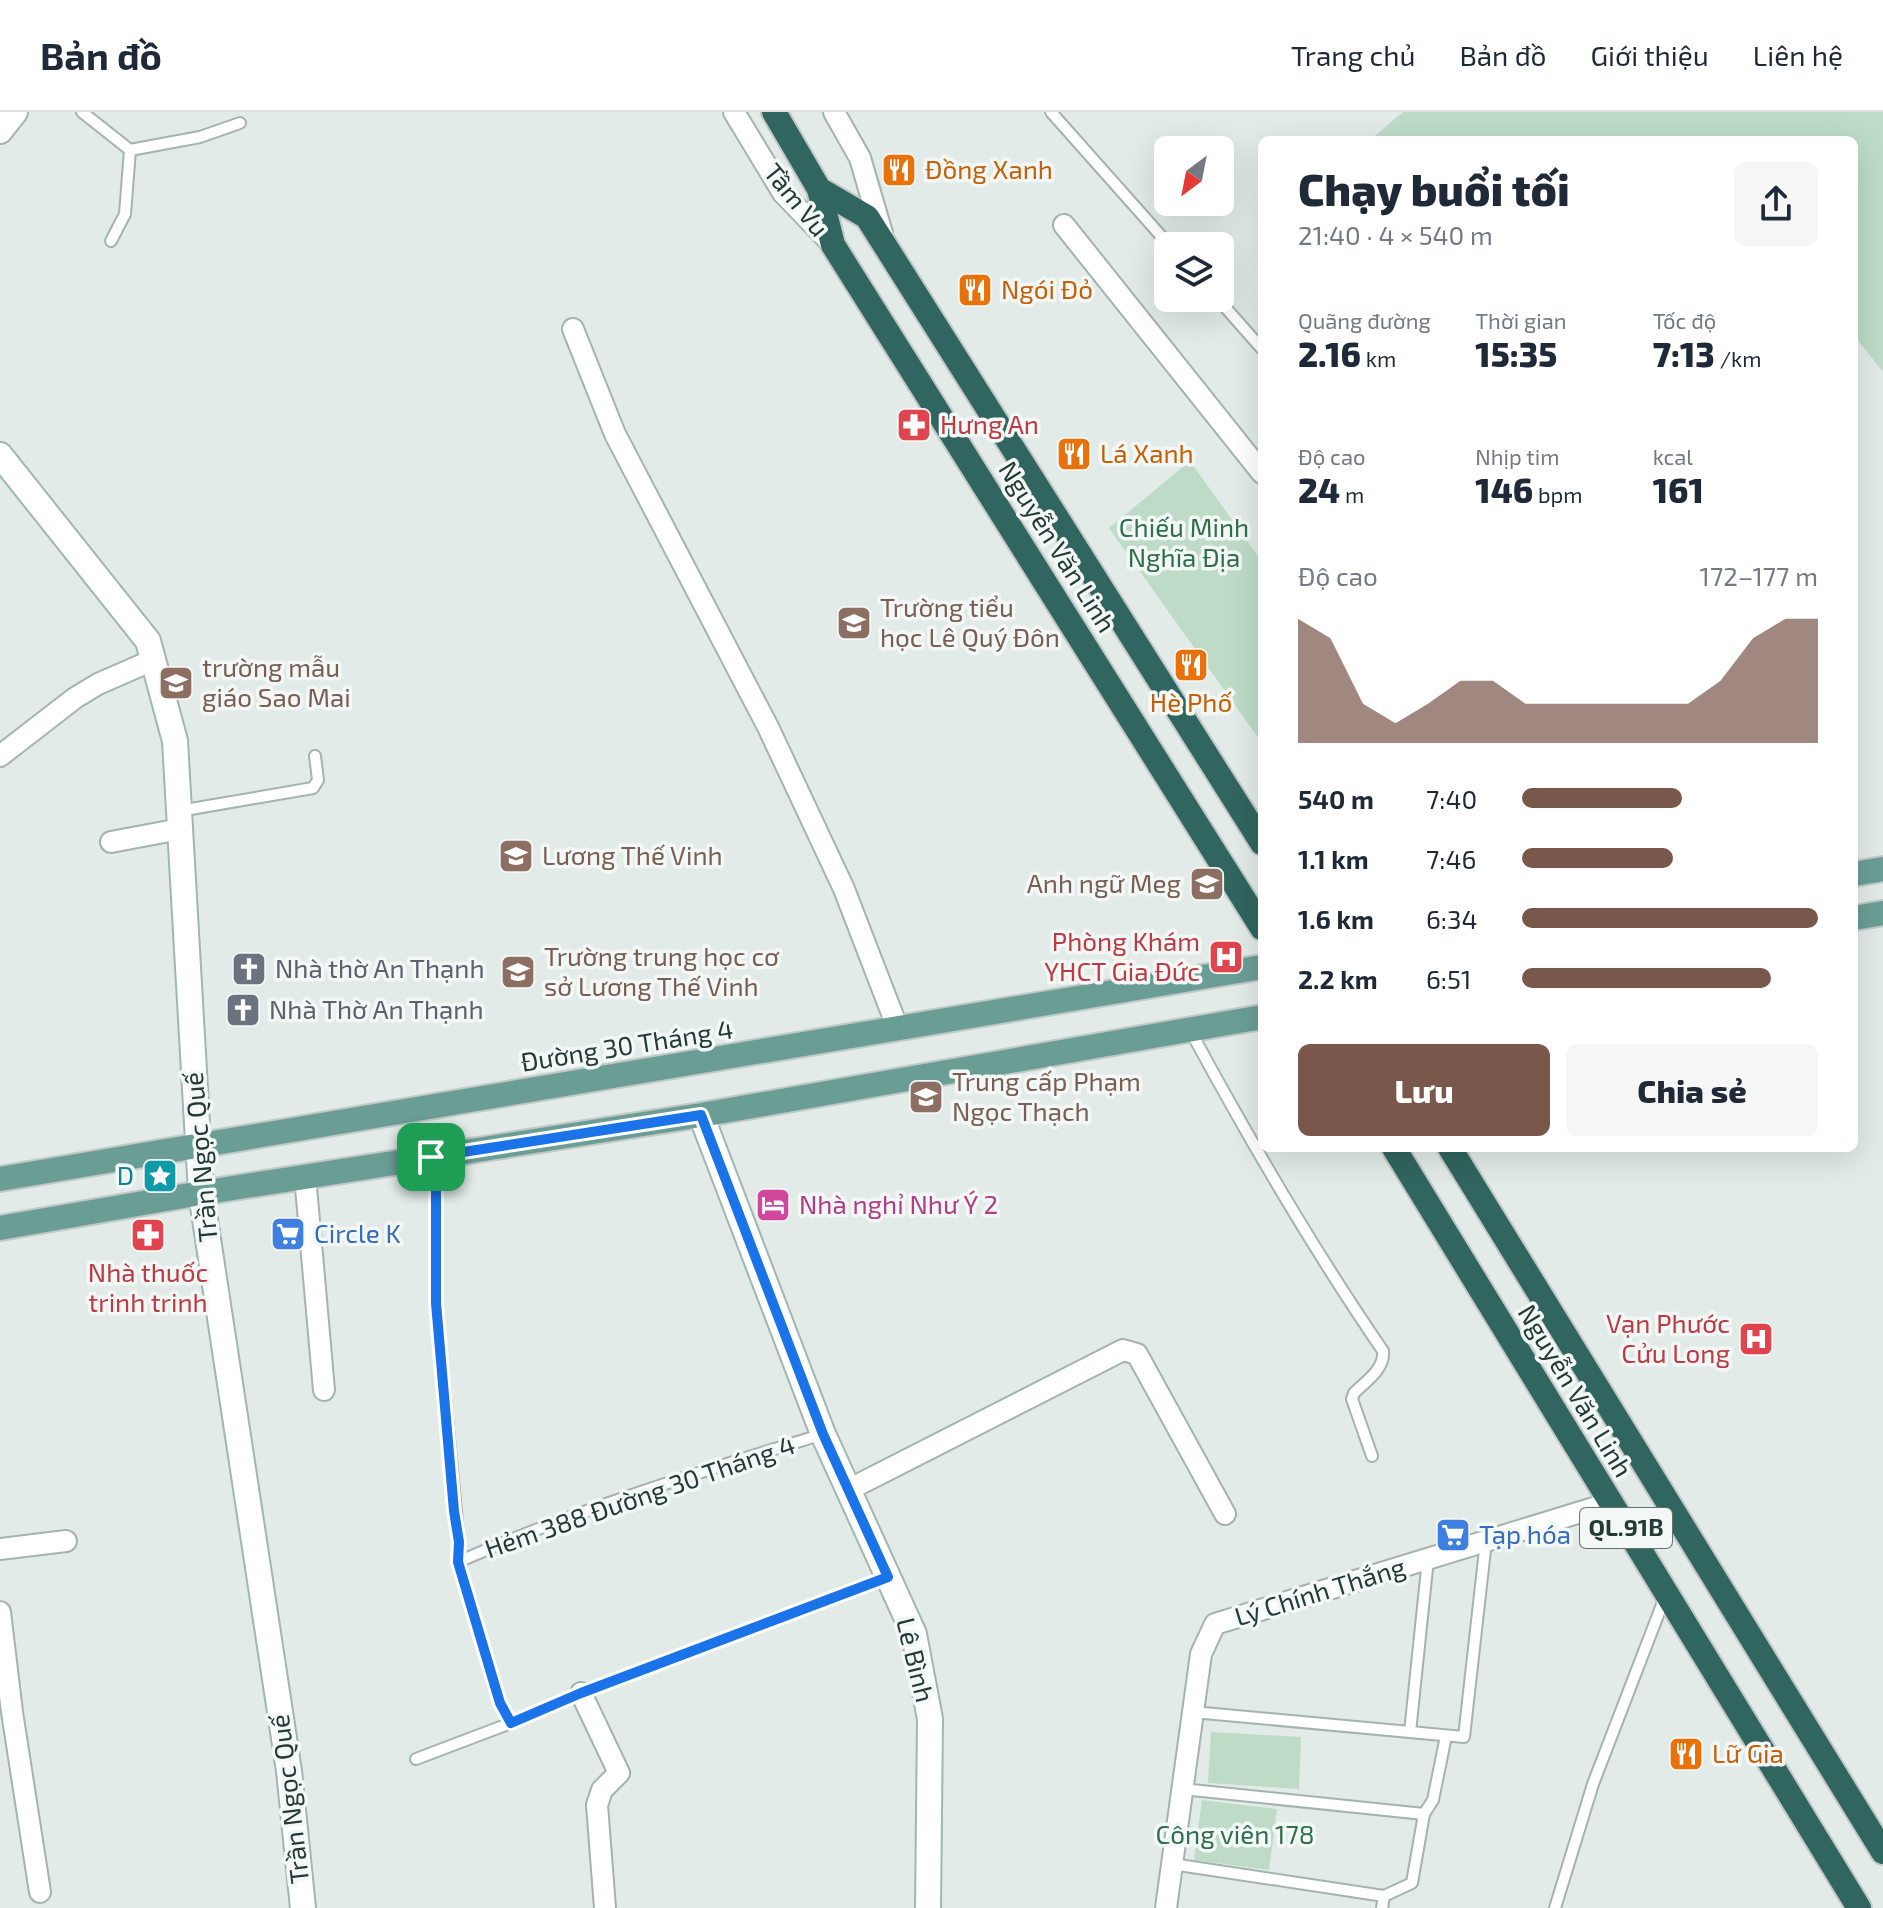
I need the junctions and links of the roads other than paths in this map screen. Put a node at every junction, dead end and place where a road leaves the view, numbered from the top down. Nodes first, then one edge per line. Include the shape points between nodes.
1 (15, 112) edge
2 (82, 112) edge
3 (734, 112) edge
4 (774, 112) edge
5 (834, 112) edge
6 (1051, 112) edge
7 (240, 123) dead end
8 (0, 131) edge
9 (130, 150) junction
10 (819, 189) junction
11 (1064, 225) dead end
12 (1158, 232) edge
13 (111, 241) dead end
14 (833, 245) junction
15 (887, 248) junction
16 (1229, 312) edge
17 (573, 329) dead end
18 (1258, 344) edge
19 (0, 455) edge
20 (1258, 468) edge
21 (153, 660) junction
22 (0, 756) edge
23 (315, 756) dead end
24 (180, 820) junction
25 (1258, 837) edge
26 (111, 842) dead end
27 (1883, 869) edge
28 (1858, 873) edge
29 (1883, 913) edge
30 (1858, 917) edge
31 (1258, 922) edge
32 (1258, 968) edge
33 (1258, 1018) edge
34 (898, 1029) junction
35 (1190, 1029) junction
36 (701, 1115) junction
37 (197, 1144) junction
38 (1396, 1152) edge
39 (1452, 1152) edge
40 (431, 1157) junction
41 (305, 1176) junction
42 (0, 1179) edge
43 (201, 1193) junction
44 (0, 1228) edge
45 (324, 1390) dead end
46 (823, 1434) junction
47 (1372, 1456) dead end
48 (848, 1490) junction
49 (1610, 1503) junction
50 (1225, 1514) dead end
51 (1487, 1540) junction
52 (66, 1541) dead end
53 (0, 1549) edge
54 (1428, 1558) junction
55 (458, 1562) junction
56 (888, 1577) junction
57 (1666, 1594) junction
58 (0, 1612) edge
59 (581, 1693) junction
60 (1193, 1712) junction
61 (6, 1713) edge
62 (511, 1723) junction
63 (1410, 1732) junction
64 (1446, 1736) junction
65 (416, 1759) dead end
66 (1182, 1789) junction
67 (1424, 1814) junction
68 (1883, 1852) edge
69 (1172, 1864) junction
70 (40, 1892) dead end
71 (1384, 1896) junction
72 (303, 1908) edge
73 (605, 1908) edge
74 (928, 1908) edge
75 (1166, 1908) edge
76 (1382, 1908) edge
77 (1555, 1908) edge
78 (1859, 1908) edge

1 - 8 street
2 - 9 lane
3 - 14 street, Tầm Vu via 783,193
4 - 10 highway, Nguyễn Văn Linh
5 - 15 street via 860,158
6 - 12 lane
7 - 9 lane via 200,137
9 - 13 lane via 125,214
10 - 14 highway, Nguyễn Văn Linh
10 - 15 highway, Nguyễn Văn Linh via 867,217
11 - 20 street
14 - 31 highway, Nguyễn Văn Linh
15 - 25 highway, Nguyễn Văn Linh
16 - 18 lane
17 - 34 street via 615,434 768,727 838,875
19 - 21 street, Trần Ngọc Quế via 148,641
21 - 22 street via 75,698
21 - 24 street, Trần Ngọc Quế via 175,741
23 - 24 lane via 318,780 313,788
24 - 26 street
24 - 37 street, Trần Ngọc Quế
27 - 28 main road
29 - 30 main road
32 - 34 main road, Đường 30 Tháng 4
33 - 35 main road
34 - 37 main road, Đường 30 Tháng 4
35 - 36 main road
35 - 47 lane via 1236,1117 1383,1351 1381,1366 1352,1399
36 - 40 main road
36 - 46 street, Lê Bình
37 - 42 main road, Đường 30 Tháng 4
37 - 43 street, Trần Ngọc Quế
38 - 49 highway, Nguyễn Văn Linh / QL.91B
39 - 68 highway, Nguyễn Văn Linh / QL.91B
40 - 41 main road
40 - 55 lane, Hẻm 388 Đường 30 Tháng 4 via 436,1171 436,1303
41 - 43 main road
41 - 45 street
43 - 44 main road
43 - 72 street, Trần Ngọc Quế via 289,1771
46 - 48 street, Lê Bình
46 - 55 lane, Hẻm 388 Đường 30 Tháng 4 via 530,1530
48 - 50 street via 1123,1350 1137,1354
48 - 56 street, Lê Bình
49 - 51 street, Lý Chính Thắng
49 - 57 highway, Nguyễn Văn Linh / QL.91B
51 - 54 street, Lý Chính Thắng
51 - 64 lane via 1464,1737
52 - 53 street
54 - 60 street, Lý Chính Thắng via 1215,1624 1201,1654
54 - 63 lane
55 - 62 lane, Hẻm 388 Đường 30 Tháng 4 via 500,1703
56 - 59 lane
56 - 74 street, Lê Bình via 914,1634 930,1719
57 - 77 lane via 1593,1784
57 - 78 highway, Nguyễn Văn Linh / QL.91B
58 - 61 street
59 - 62 lane
59 - 73 street via 619,1773 602,1790 597,1805
60 - 63 lane
60 - 66 street, Lý Chính Thắng
61 - 70 street
62 - 65 lane
63 - 64 lane
64 - 67 lane via 1433,1800
66 - 67 lane
66 - 69 street, Lý Chính Thắng
67 - 71 lane via 1412,1883
69 - 71 lane
69 - 75 street, Lý Chính Thắng
71 - 76 lane

